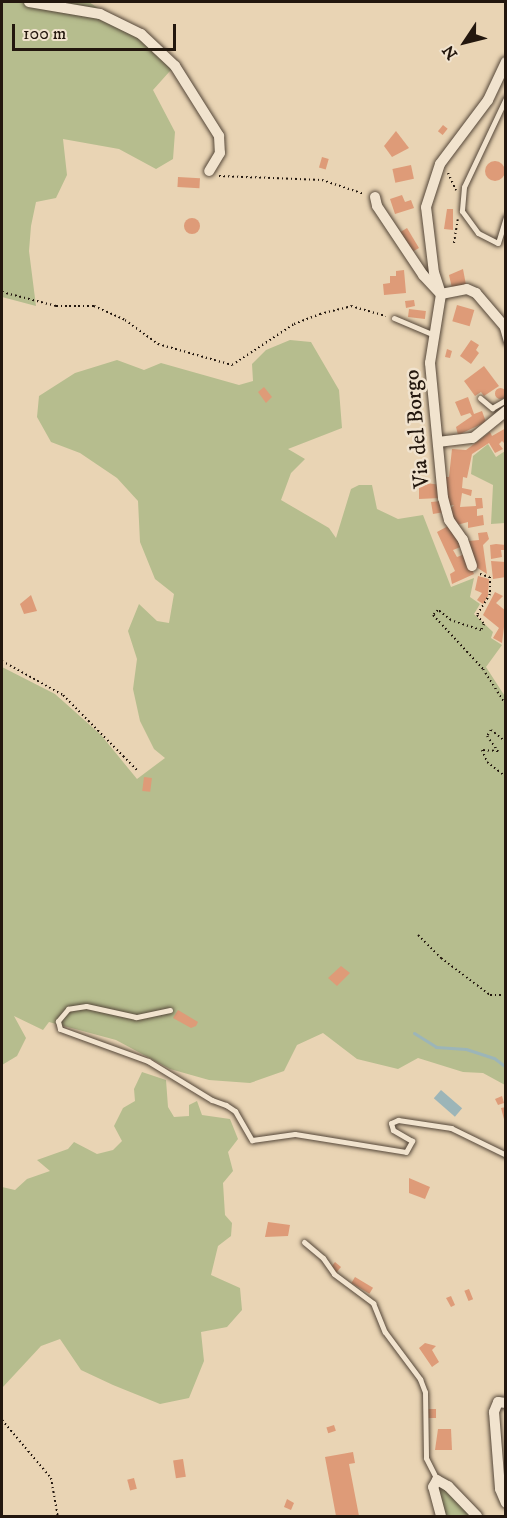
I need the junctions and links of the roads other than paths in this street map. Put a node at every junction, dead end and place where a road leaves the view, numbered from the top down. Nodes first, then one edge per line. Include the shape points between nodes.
1 (29, 2) edge
2 (506, 62) edge
3 (506, 98) edge
4 (209, 171) road end
5 (375, 197) road end
6 (506, 217) edge
7 (441, 294) junction
8 (394, 318) road end
9 (503, 325) edge
10 (434, 335) junction
11 (506, 342) edge
12 (480, 398) dead end
13 (506, 400) edge
14 (506, 411) edge
15 (438, 442) junction
16 (472, 566) road end
17 (170, 1010) dead end
18 (506, 1155) edge
19 (304, 1242) dead end
20 (506, 1403) edge
21 (437, 1480) junction
22 (506, 1503) edge
23 (441, 1516) edge
24 (477, 1516) edge

1 - 4 street via 100,14 141,33 175,66 219,136 220,153
2 - 7 street, Via del Borgo via 488,100 440,164 426,207
3 - 6 lane via 464,187 462,211 478,233 498,243
5 - 7 street via 377,206 423,275
7 - 9 street via 466,289 476,292
7 - 10 street, Via del Borgo
8 - 10 lane
9 - 11 lane
10 - 15 street, Via del Borgo via 432,400
12 - 13 lane via 492,408
14 - 15 street via 473,438
15 - 16 street, Via del Borgo via 446,512 464,540
17 - 18 lane via 136,1017 86,1006 68,1009 58,1021 60,1029 148,1061 226,1105 235,1111 252,1140 295,1134 406,1152 412,1141 393,1130 391,1123 398,1120 451,1128
19 - 21 lane via 324,1258 334,1274 373,1303 392,1342 420,1379 425,1392 426,1458
20 - 22 street via 498,1402 494,1412 500,1489
21 - 23 street via 433,1487
21 - 24 street

